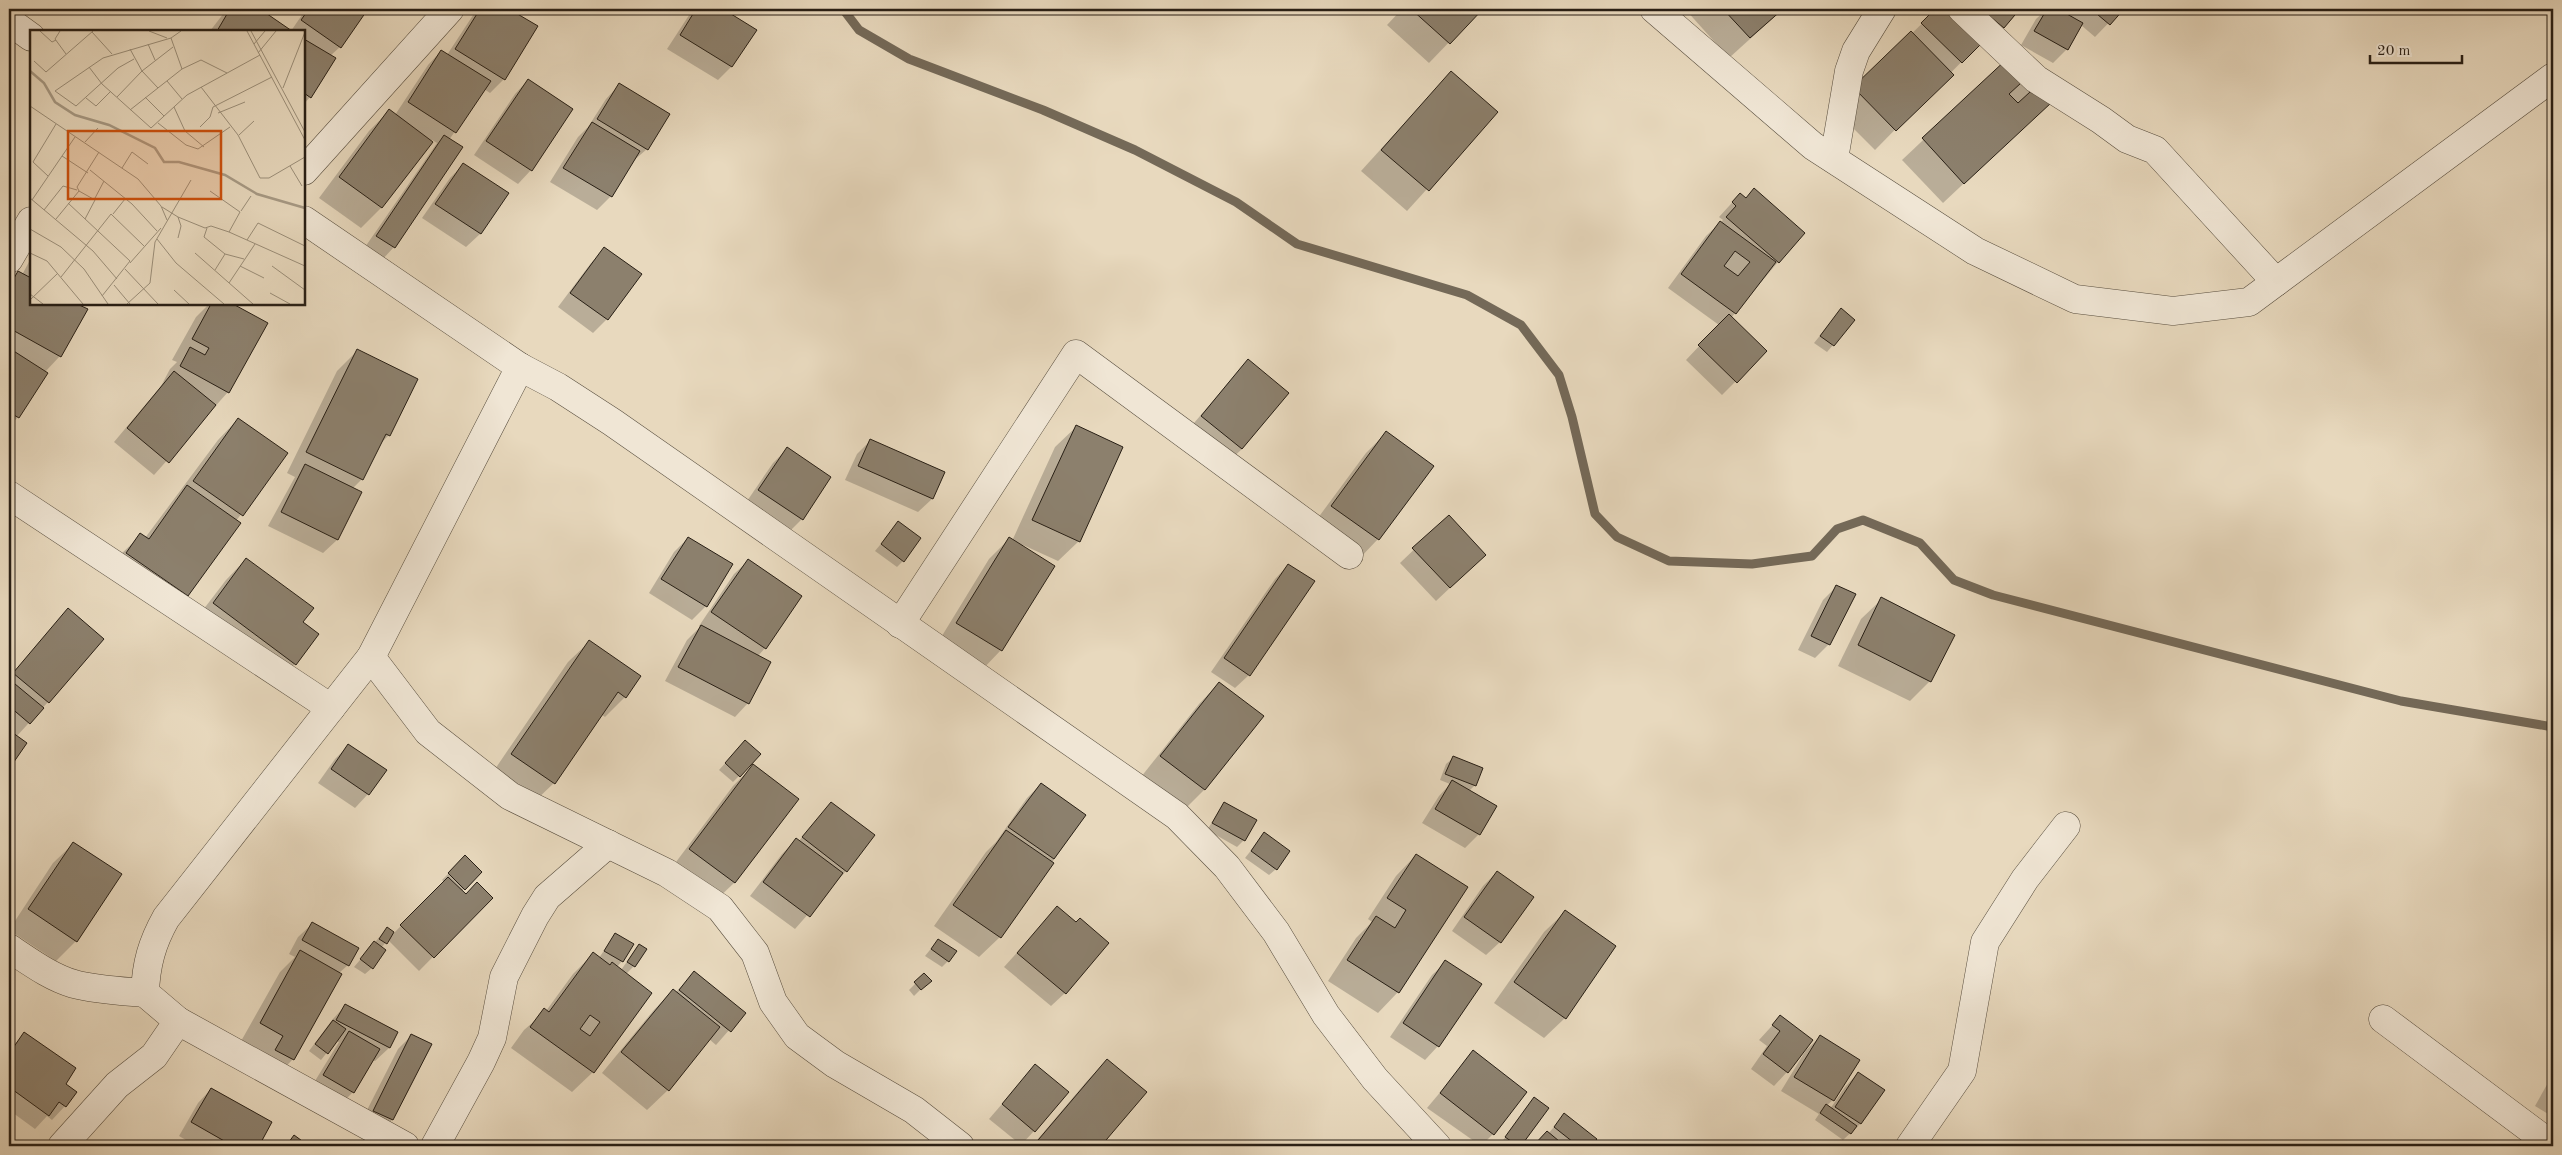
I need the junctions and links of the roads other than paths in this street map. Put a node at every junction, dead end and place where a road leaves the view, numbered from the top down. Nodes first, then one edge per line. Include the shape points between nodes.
1 (450, 9) edge
2 (1654, 9) edge
3 (1882, 9) edge
4 (1962, 9) edge
5 (9, 21) edge
6 (30, 36) edge
7 (2553, 78) edge
8 (1834, 159) junction
9 (305, 170) edge
10 (305, 221) edge
11 (30, 223) edge
12 (9, 259) edge
13 (2276, 282) junction
14 (520, 367) junction
15 (9, 495) edge
16 (1349, 555) dead end
17 (900, 624) junction
18 (371, 657) junction
19 (331, 708) junction
20 (2066, 826) dead end
21 (608, 844) junction
22 (9, 948) edge
23 (145, 993) junction
24 (2383, 1019) dead end
25 (178, 1021) junction
26 (62, 1146) edge
27 (405, 1146) edge
28 (436, 1146) edge
29 (960, 1146) edge
30 (1437, 1146) edge
31 (1910, 1146) edge
32 (2553, 1146) edge

1 - 9 street
2 - 8 street via 1813,146
3 - 8 street via 1856,51 1849,71
4 - 13 street via 2036,79 2127,139 2155,150
5 - 6 street
7 - 13 street
8 - 13 street via 1974,251 2075,299 2174,310 2249,302
10 - 14 street
11 - 12 street
14 - 17 street via 612,422
14 - 18 street
15 - 19 street
16 - 17 street via 1076,354
17 - 30 street via 1177,816 1227,867 1276,932 1326,1015 1375,1080
18 - 19 street
18 - 21 street via 428,732 510,796
19 - 23 street via 166,918 153,940 146,969
20 - 31 street via 2025,879 1985,942 1962,1071
21 - 28 street via 548,897 535,916 504,977 492,1038
21 - 29 street via 667,873 720,908 755,953 773,1002 797,1036 835,1064 914,1110
22 - 23 street via 73,984
23 - 25 street
24 - 32 street
25 - 26 street via 154,1056 117,1085
25 - 27 street

